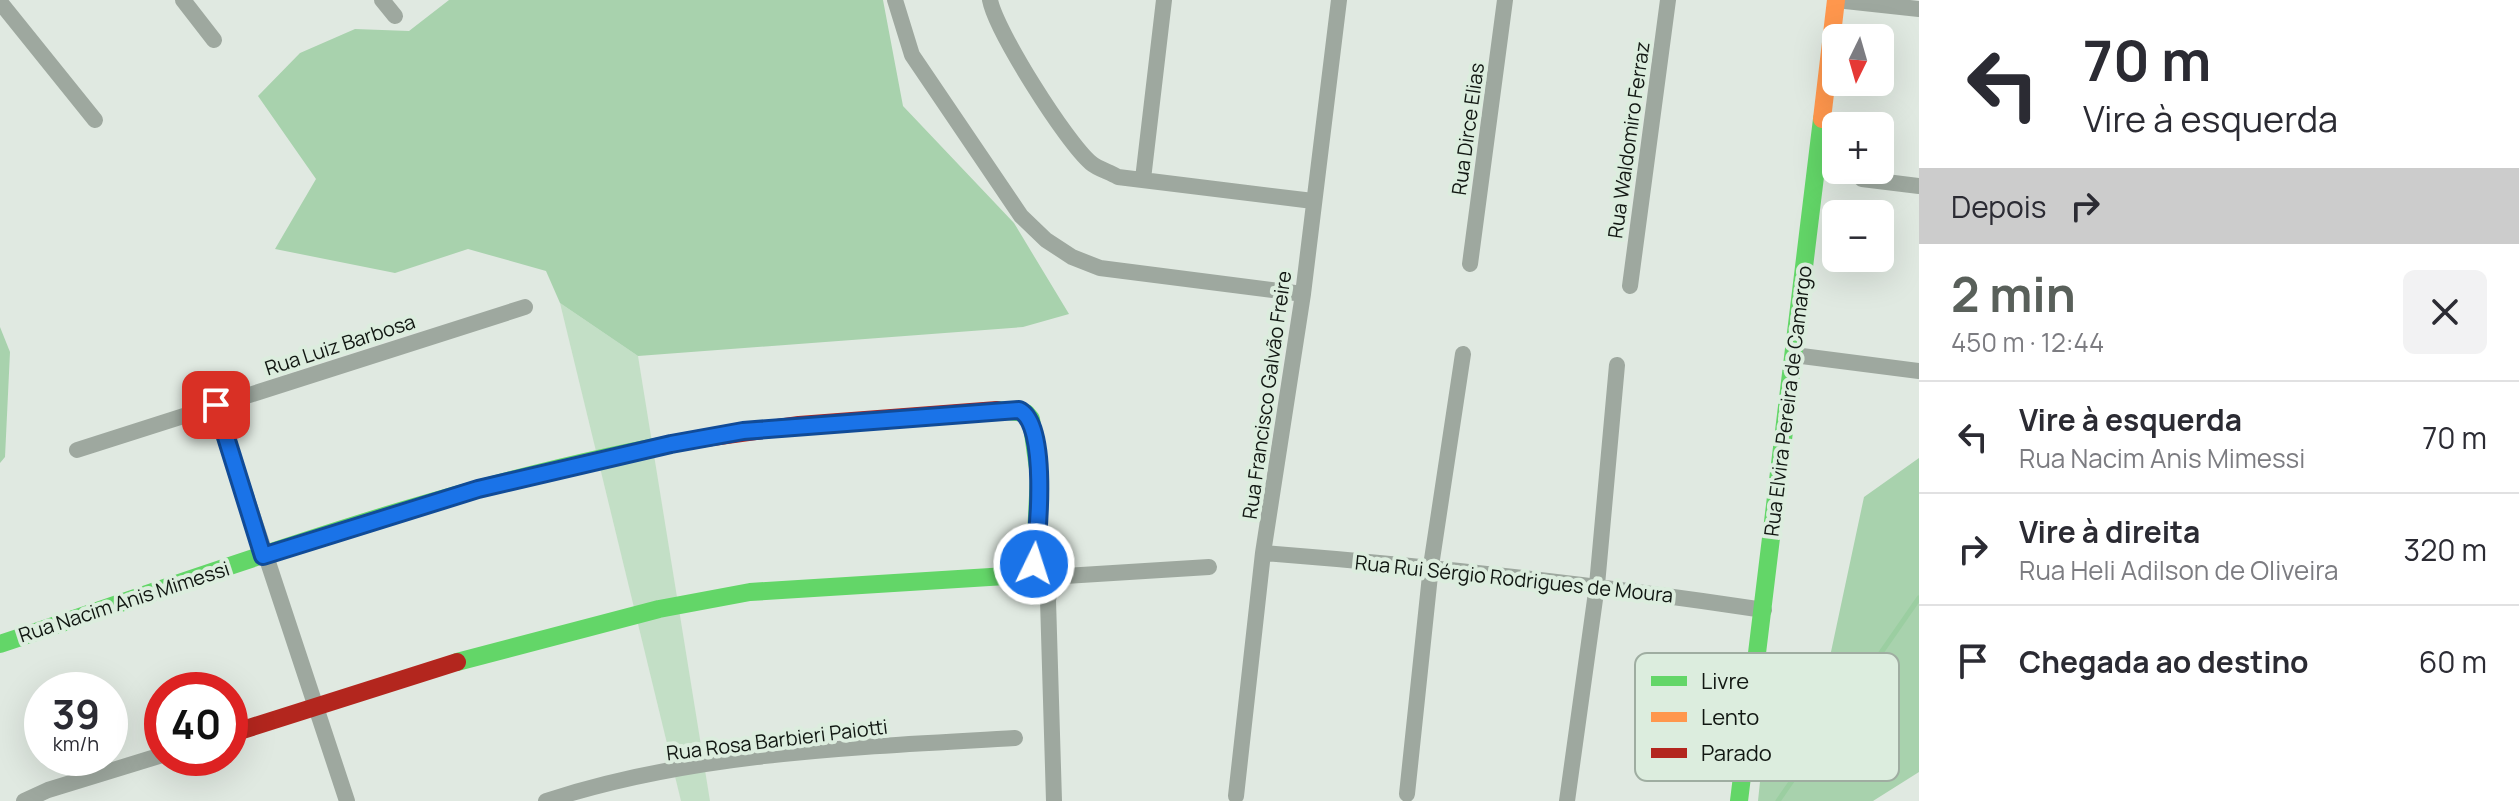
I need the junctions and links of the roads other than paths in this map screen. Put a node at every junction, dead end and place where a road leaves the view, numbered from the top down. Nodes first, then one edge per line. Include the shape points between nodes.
1 (183, 0) edge
2 (382, 0) edge
3 (895, 0) edge
4 (990, 0) edge
5 (1164, 0) edge
6 (1339, 0) edge
7 (1505, 0) edge
8 (1668, 0) edge
9 (1836, 0) edge
10 (0, 2) edge
11 (1919, 9) edge
12 (395, 16) dead end
13 (214, 40) dead end
14 (95, 120) dead end
15 (1143, 179) junction
16 (1894, 183) edge
17 (1919, 186) edge
18 (1313, 201) junction
19 (1470, 264) dead end
20 (1630, 286) dead end
21 (1303, 294) junction
22 (525, 307) dead end
23 (1463, 354) dead end
24 (1794, 355) junction
25 (1617, 365) dead end
26 (1919, 371) edge
27 (216, 405) junction
28 (77, 450) dead end
29 (1263, 553) junction
30 (263, 556) junction
31 (1431, 566) junction
32 (1209, 567) dead end
33 (1597, 585) junction
34 (1764, 610) junction
35 (0, 644) edge
36 (1758, 653) edge
37 (314, 708) junction
38 (248, 728) edge
39 (1015, 738) dead end
40 (144, 761) edge
41 (1742, 781) edge
42 (1407, 794) dead end
43 (1236, 796) dead end
44 (24, 801) edge
45 (347, 801) edge
46 (546, 801) edge
47 (1054, 801) edge
48 (1567, 801) edge
49 (1739, 801) edge

1 - 13 street
2 - 12 street
3 - 21 street via 912,55 998,185 1046,240 1100,268
4 - 15 street via 1009,45 1091,163 1118,177
5 - 15 street
6 - 18 street, Rua Francisco Galvão Freire
7 - 19 street, Rua Dirce Elias
8 - 20 street, Rua Waldomiro Ferraz
9 - 11 street
9 - 24 street, Rua Elvira Pereira de Camargo
10 - 14 street
15 - 18 street
16 - 17 street
18 - 21 street, Rua Francisco Galvão Freire
21 - 29 street, Rua Francisco Galvão Freire
22 - 27 street, Rua Luiz Barbosa
23 - 31 street
24 - 26 street
24 - 34 street, Rua Elvira Pereira de Camargo
25 - 33 street
27 - 28 street, Rua Luiz Barbosa
27 - 30 street
29 - 31 street, Rua Rui Sérgio Rodrigues de Moura
29 - 43 street, Rua Francisco Galvão Freire
30 - 35 street, Rua Nacim Anis Mimessi
30 - 37 street
30 - 37 street, Rua Nacim Anis Mimessi via 478,489 743,431 1010,409 1026,413 1035,430 1039,476 1034,564 1022,575 750,592 659,609 485,653
31 - 33 street, Rua Rui Sérgio Rodrigues de Moura
31 - 42 street
32 - 47 street via 1065,576 1051,586
33 - 34 street, Rua Rui Sérgio Rodrigues de Moura
33 - 48 street
34 - 36 street, Rua Elvira Pereira de Camargo
37 - 38 street
37 - 45 street
39 - 46 street, Rua Rosa Barbieri Paiotti via 871,746 703,766
40 - 44 street
41 - 49 street, Rua Elvira Pereira de Camargo

